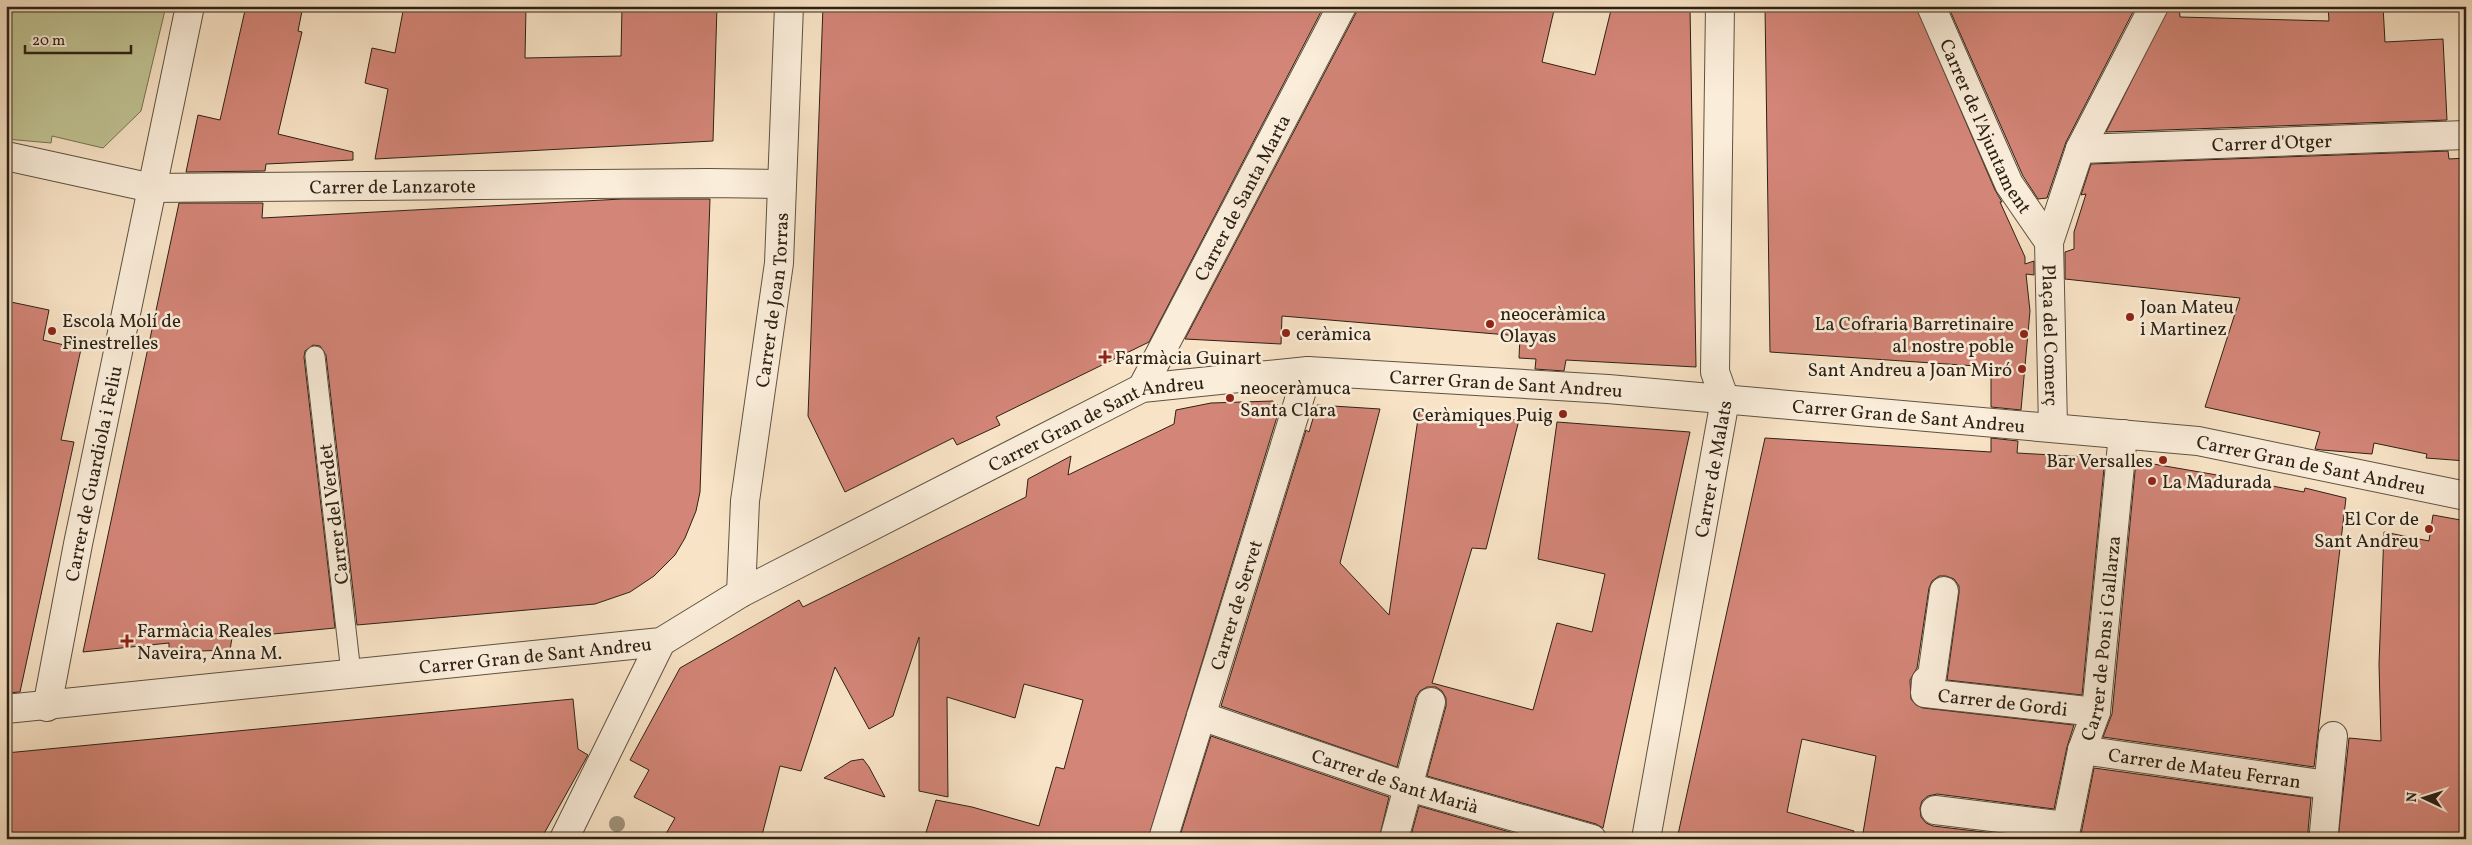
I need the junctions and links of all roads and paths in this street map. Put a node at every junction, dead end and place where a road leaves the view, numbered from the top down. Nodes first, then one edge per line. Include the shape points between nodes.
1 (190, 6) edge
2 (789, 6) edge
3 (1342, 6) edge
4 (1720, 6) edge
5 (1930, 6) edge
6 (2154, 6) edge
7 (2466, 135) edge
8 (2080, 148) junction
9 (6, 156) edge
10 (782, 184) junction
11 (152, 188) junction
12 (2049, 242) junction
13 (314, 356) dead end
14 (1308, 371) junction
15 (1142, 388) junction
16 (1725, 400) junction
17 (2054, 427) junction
18 (2123, 434) junction
19 (2466, 496) edge
20 (1944, 591) dead end
21 (741, 593) junction
22 (661, 642) junction
23 (351, 673) junction
24 (1431, 702) dead end
25 (47, 707) junction
26 (6, 709) edge
27 (2096, 712) junction
28 (1201, 716) junction
29 (2333, 736) dead end
30 (2082, 750) junction
31 (2328, 785) junction
32 (1409, 787) junction
33 (1935, 810) dead end
34 (2065, 832) edge
35 (2324, 832) dead end
36 (564, 839) edge
37 (1163, 839) edge
38 (1394, 839) edge
39 (1592, 839) edge
40 (1646, 839) edge

1 - 11 street, Carrer de Guardiola i Feliu
2 - 10 street, Carrer de Joan Torras
3 - 15 street, Carrer de Santa Marta
4 - 16 street, Carrer de Malats via 1715,372
5 - 12 street, Carrer de l'Ajuntament via 2009,184
6 - 8 street
7 - 8 street, Carrer d'Otger
8 - 12 street
9 - 11 street, Carrer de Lanzarote
10 - 11 street, Carrer de Lanzarote
10 - 21 street, Carrer de Joan Torras via 779,263 745,501
11 - 25 street, Carrer de Guardiola i Feliu
12 - 17 street, Plaça del Comerç
13 - 23 lane, Carrer del Verdet
14 - 15 street, Carrer Gran de Sant Andreu
14 - 16 street, Carrer Gran de Sant Andreu via 1608,389
14 - 28 street, Carrer de Servet
15 - 21 street, Carrer Gran de Sant Andreu
16 - 17 street, Carrer Gran de Sant Andreu
16 - 40 street, Carrer de Malats
17 - 18 street, Carrer Gran de Sant Andreu
18 - 19 street, Carrer Gran de Sant Andreu via 2198,441
18 - 27 street, Carrer de Pons i Gallarza
20 - 27 street, Carrer de Gordi via 1932,676 1926,681 1925,693
21 - 22 street, Carrer Gran de Sant Andreu
22 - 23 street, Carrer Gran de Sant Andreu
22 - 36 street
23 - 25 street, Carrer Gran de Sant Andreu
24 - 32 street
25 - 26 street, Carrer Gran de Sant Andreu
27 - 30 street, Carrer de Pons i Gallarza
28 - 32 street, Carrer de Sant Marià
28 - 37 street, Carrer de Servet
29 - 31 street
30 - 31 street, Carrer de Mateu Ferran
30 - 34 street, Carrer de Pons i Gallarza
31 - 35 street
32 - 38 street
32 - 39 street, Carrer de Sant Marià
33 - 34 street

